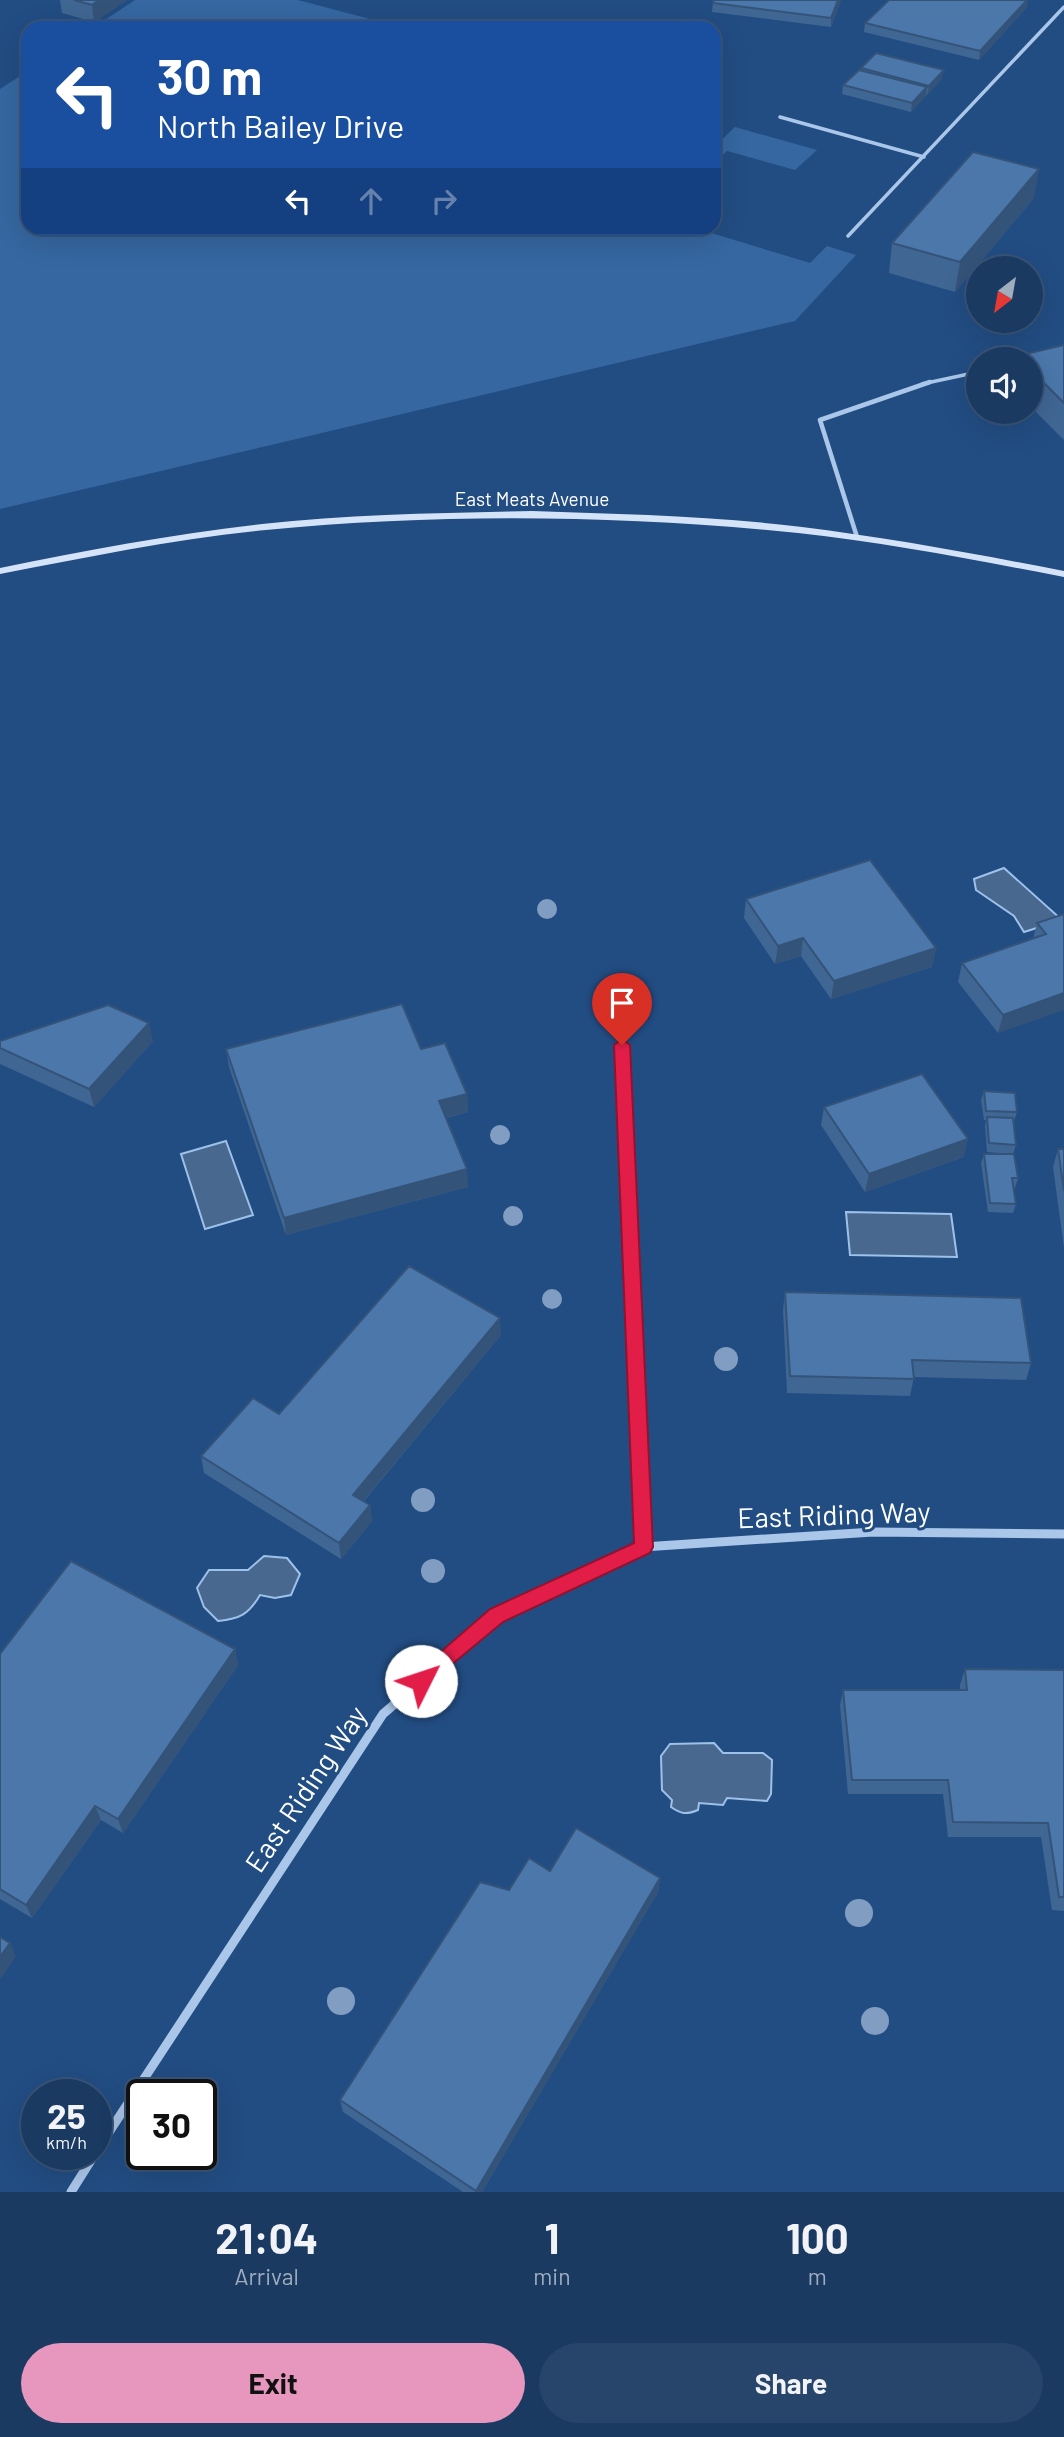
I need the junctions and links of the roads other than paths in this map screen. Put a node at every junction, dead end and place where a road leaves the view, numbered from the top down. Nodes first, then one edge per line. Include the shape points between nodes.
1 (1064, 7) edge
2 (780, 117) dead end
3 (924, 156) junction
4 (848, 236) dead end
5 (966, 375) edge
6 (857, 537) junction
7 (0, 571) edge
8 (1064, 574) edge
9 (622, 1045) dead end
10 (1064, 1534) edge
11 (643, 1547) junction
12 (112, 2129) edge
13 (85, 2170) edge
14 (71, 2192) edge

1 - 3 lane
2 - 3 lane
3 - 4 lane
5 - 6 lane via 912,386 820,420
6 - 7 street, East Meats Avenue via 739,524 566,514 432,517 169,539
6 - 8 street, East Meats Avenue
9 - 11 street
10 - 11 street, East Riding Way via 873,1532
11 - 12 street, East Riding Way via 497,1616 383,1714
13 - 14 street, East Riding Way

